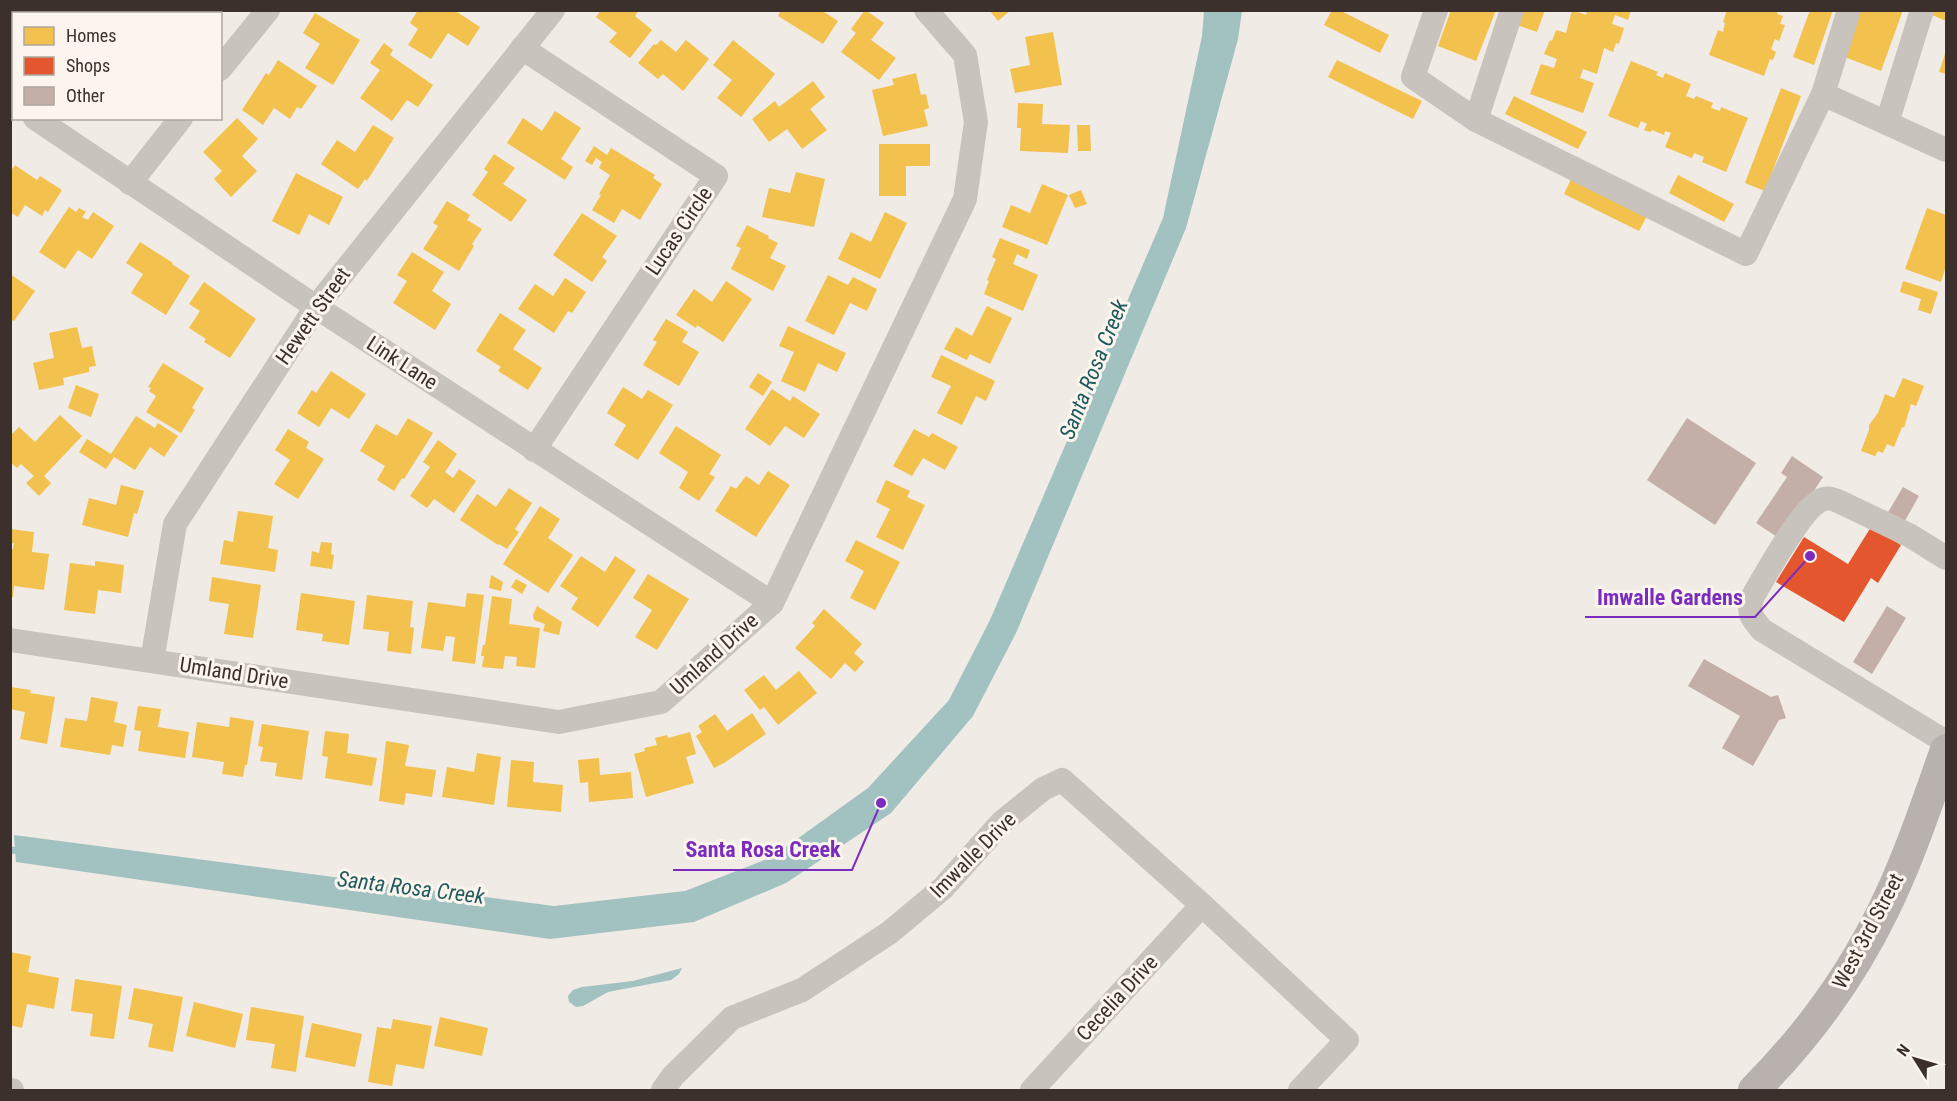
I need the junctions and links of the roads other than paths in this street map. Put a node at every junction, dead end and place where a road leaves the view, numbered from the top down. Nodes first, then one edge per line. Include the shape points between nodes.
1 (268, 10) edge
2 (553, 10) edge
3 (926, 10) edge
4 (1436, 10) edge
5 (1512, 10) edge
6 (1850, 10) edge
7 (1922, 10) edge
8 (522, 48) junction
9 (222, 67) edge
10 (1822, 94) junction
11 (37, 120) edge
12 (179, 120) edge
13 (1476, 120) junction
14 (1887, 123) junction
15 (1947, 150) edge
16 (130, 183) junction
17 (316, 307) junction
18 (534, 450) junction
19 (1947, 558) edge
20 (772, 603) junction
21 (10, 640) edge
22 (152, 661) junction
23 (1947, 742) edge
24 (1947, 750) edge
25 (1202, 905) junction
26 (663, 1090) edge
27 (1032, 1090) edge
28 (1300, 1090) edge
29 (1754, 1090) edge

1 - 9 street
2 - 8 street, Hewett Street
3 - 20 street, Umland Drive via 965,56 976,122 965,199
4 - 13 street via 1413,77
5 - 13 street
6 - 10 street
7 - 14 street
8 - 17 street, Hewett Street
8 - 18 street, Lucas Circle via 716,176
10 - 13 street via 1746,254
10 - 14 street
11 - 16 street, Link Lane
12 - 16 street
14 - 15 street
16 - 17 street, Link Lane
17 - 18 street, Link Lane
17 - 22 street, Hewett Street via 175,524
18 - 20 street, Link Lane
19 - 23 street via 1839,501 1822,499 1806,511 1749,607 1762,630
20 - 22 street, Umland Drive via 661,702 559,722
21 - 22 street, Umland Drive
24 - 29 main road, West 3rd Street via 1897,881 1871,935 1816,1021
25 - 26 street, Imwalle Drive via 1062,780 1043,789 1002,822 943,888 889,933 802,990 732,1018
25 - 27 street, Cecelia Drive
25 - 28 street, Imwalle Drive via 1347,1040

